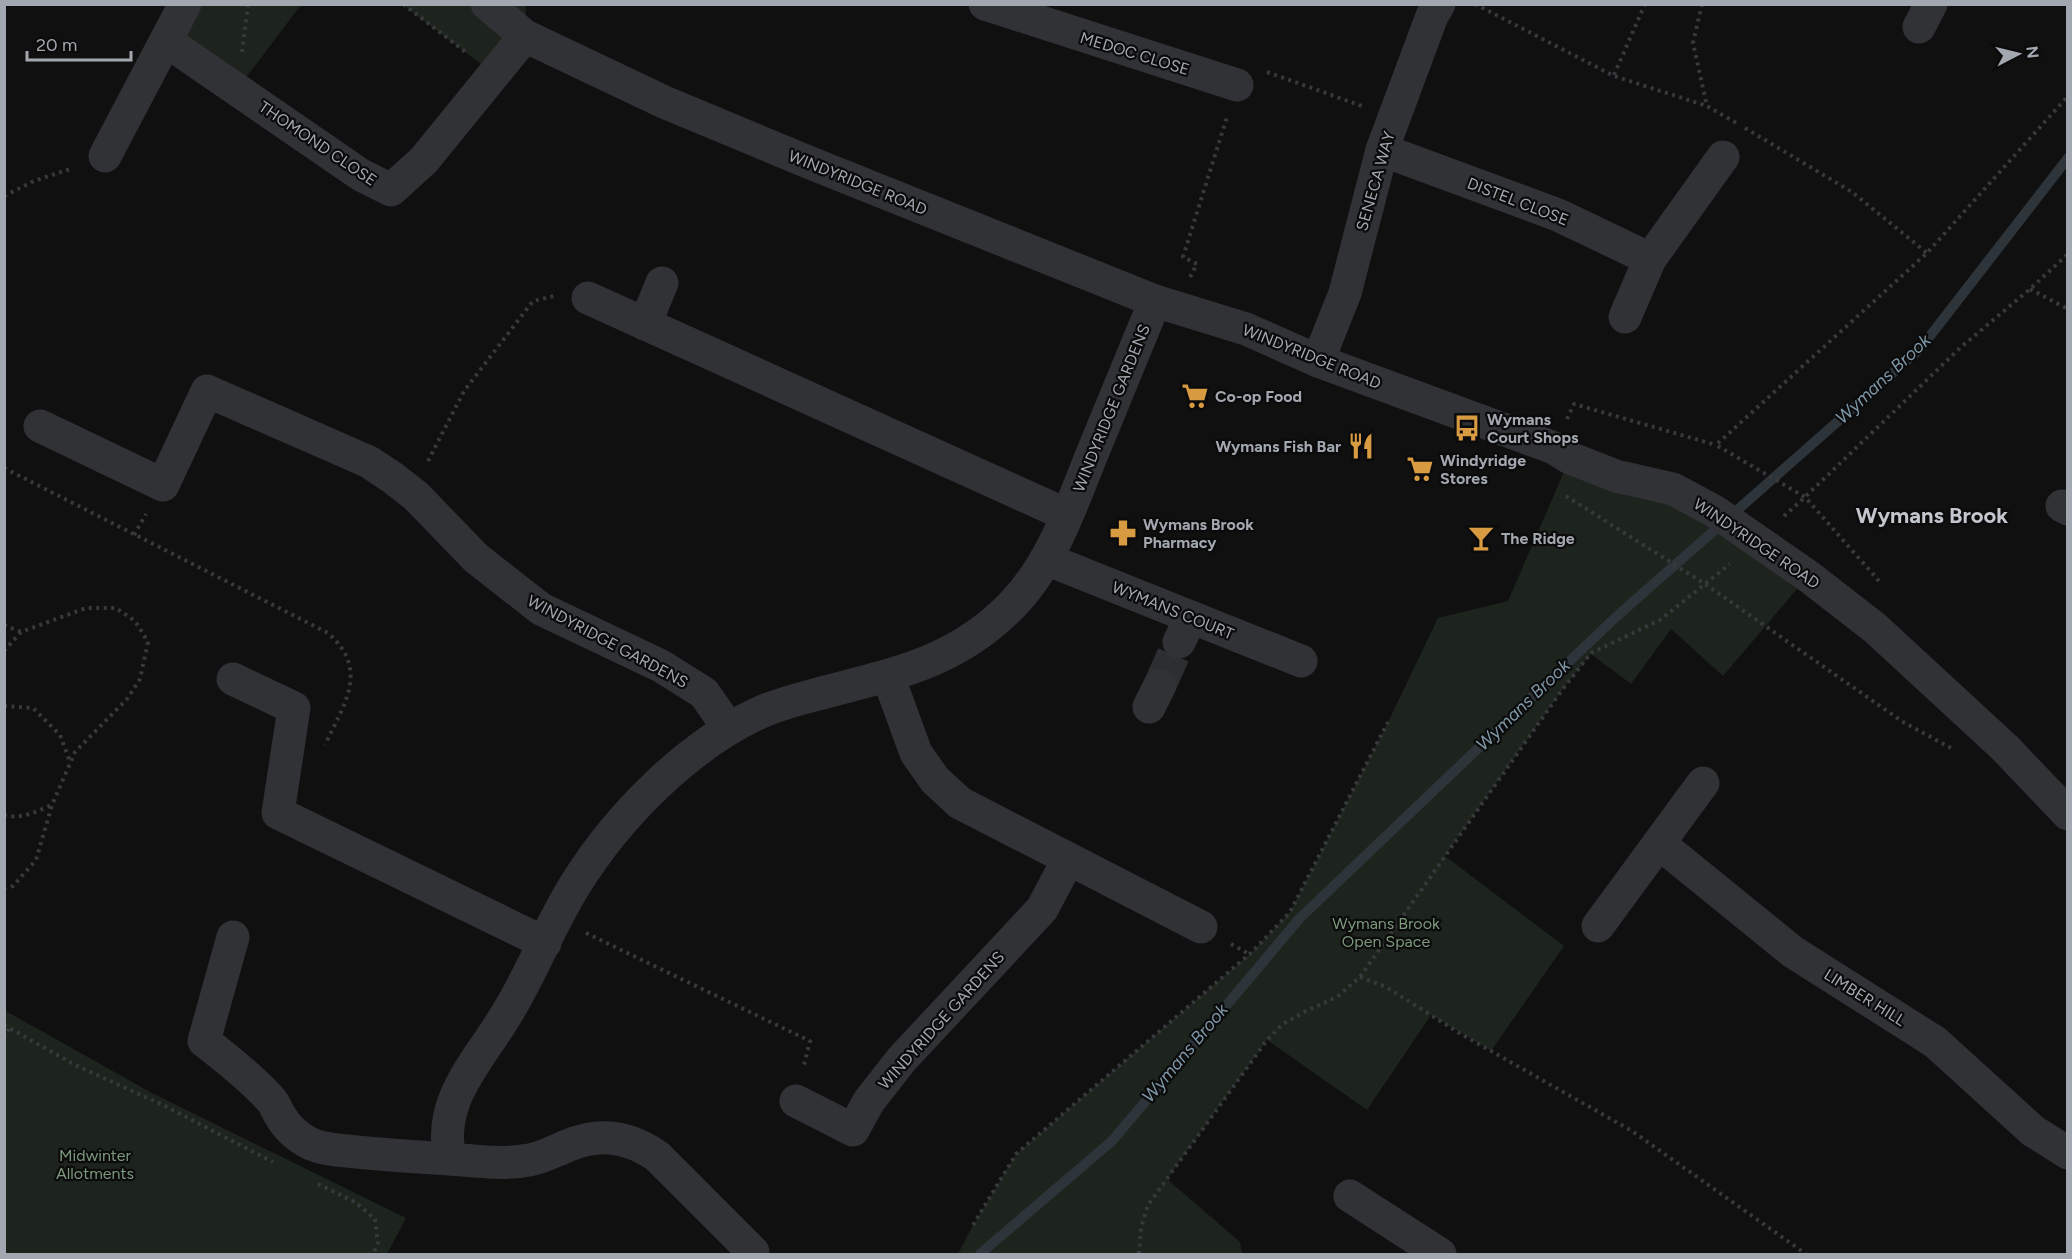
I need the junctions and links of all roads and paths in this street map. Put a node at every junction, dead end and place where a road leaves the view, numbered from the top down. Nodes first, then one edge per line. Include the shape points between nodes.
1 (185, 4) edge
2 (248, 4) edge
3 (403, 4) edge
4 (487, 4) edge
5 (985, 4) edge
6 (1439, 4) edge
7 (1475, 4) edge
8 (1645, 4) edge
9 (1702, 4) edge
10 (1037, 13) edge
11 (525, 36) junction
12 (166, 40) junction
13 (494, 74) junction
14 (1614, 76) junction
15 (1237, 85) junction
16 (238, 88) junction
17 (2067, 96) edge
18 (1707, 106) junction
19 (1393, 118) junction
20 (1382, 150) junction
21 (105, 156) joint
22 (1723, 157) dead end
23 (4, 196) edge
24 (1927, 253) junction
25 (2067, 254) edge
26 (1650, 259) junction
27 (662, 283) dead end
28 (2030, 289) junction
29 (588, 298) joint
30 (1165, 304) junction
31 (2067, 309) edge
32 (1625, 317) dead end
33 (645, 324) junction
34 (1318, 361) junction
35 (40, 426) dead end
36 (1716, 445) junction
37 (1554, 448) junction
38 (4, 468) edge
39 (1563, 494) dead end
40 (416, 496) junction
41 (1805, 497) junction
42 (1067, 515) junction
43 (1784, 516) dead end
44 (1738, 557) dead end
45 (1046, 559) junction
46 (1879, 581) dead end
47 (1705, 584) junction
48 (4, 625) edge
49 (21, 632) junction
50 (4, 651) edge
51 (1300, 661) dead end
52 (888, 676) junction
53 (233, 680) dead end
54 (4, 706) edge
55 (1388, 722) dead end
56 (729, 729) junction
57 (324, 746) dead end
58 (1953, 749) dead end
59 (70, 762) junction
60 (1703, 783) dead end
61 (52, 804) junction
62 (2067, 814) edge
63 (4, 815) edge
64 (1660, 844) junction
65 (1068, 860) junction
66 (4, 888) edge
67 (1598, 926) dead end
68 (1201, 927) dead end
69 (550, 931) junction
70 (233, 937) dead end
71 (1360, 977) junction
72 (4, 1025) edge
73 (10, 1027) junction
74 (4, 1038) edge
75 (796, 1101) joint
76 (2067, 1153) edge
77 (450, 1159) junction
78 (275, 1163) dead end
79 (315, 1182) dead end
80 (1350, 1196) dead end
81 (973, 1225) dead end
82 (753, 1252) dead end
83 (373, 1254) edge
84 (1139, 1254) edge
85 (1440, 1254) edge
86 (1806, 1254) edge

1 - 12 street
2 - 16 path
3 - 13 path
4 - 11 street, WINDYRIDGE ROAD
5 - 10 street, MEDOC CLOSE
6 - 19 street, SENECA WAY
7 - 14 path
8 - 14 path
9 - 18 path via 1693,43
10 - 15 street, MEDOC CLOSE
11 - 13 street, THOMOND CLOSE
11 - 30 street, WINDYRIDGE ROAD via 664,102
12 - 16 street, THOMOND CLOSE
12 - 21 street
13 - 16 street, THOMOND CLOSE via 424,160 391,190 361,175
14 - 18 path
15 - 19 path via 1257,68
15 - 30 path via 1183,257 1197,264
17 - 24 path
18 - 24 path via 1852,192
19 - 20 street, SENECA WAY
20 - 26 street, DISTEL CLOSE via 1558,215
20 - 34 street, SENECA WAY via 1345,293
21 - 23 path
22 - 26 street
24 - 36 path
25 - 28 path
26 - 32 street
27 - 33 street
28 - 31 path
28 - 41 path via 1960,348
29 - 33 street
29 - 40 path via 577,290 533,301 464,392 421,474
30 - 34 street, WINDYRIDGE ROAD via 1246,329
30 - 42 street, WINDYRIDGE GARDENS
33 - 42 street
34 - 37 street, WINDYRIDGE ROAD
35 - 40 street, WINDYRIDGE GARDENS via 163,485 207,391 369,462
36 - 37 path via 1574,404
36 - 41 path
37 - 62 street, WINDYRIDGE ROAD via 1616,476 1673,489 1714,511 1808,576 1875,628 2005,748
38 - 57 path via 328,633 346,652 352,677 350,692
39 - 47 path
40 - 56 street, WINDYRIDGE GARDENS via 476,558 524,597 541,609 661,666 704,693
41 - 43 path
41 - 46 path
42 - 45 street, WINDYRIDGE GARDENS
44 - 47 path
45 - 51 street, WYMANS COURT via 1185,630
45 - 52 street, WINDYRIDGE GARDENS via 1014,604 987,628 961,647
47 - 58 path via 1903,722
47 - 71 path via 1660,620 1591,653
48 - 49 path
49 - 50 path
49 - 59 path via 86,608 116,608 135,621 148,642 140,679
52 - 56 street, WINDYRIDGE GARDENS via 793,700
52 - 65 street via 916,753 947,792 960,803
53 - 69 street via 294,708 278,813
54 - 59 path via 33,708 60,735
55 - 81 path via 1290,912 1252,952 1016,1154
56 - 69 street, WINDYRIDGE GARDENS via 647,795 620,824 591,861
59 - 61 path
60 - 64 street
61 - 63 path via 29,815
61 - 66 path via 36,860 13,886
64 - 67 street
64 - 76 street, LIMBER HILL via 1793,952 1935,1042 2033,1131
65 - 68 street
65 - 75 street, WINDYRIDGE GARDENS via 1042,909 902,1059 869,1101 853,1130
69 - 75 path via 810,1041
69 - 77 street, WINDYRIDGE GARDENS via 510,1010 452,1104 447,1137
70 - 77 street via 204,1041 273,1103 289,1128 328,1150
71 - 84 path via 1337,997 1283,1024 1267,1040 1148,1205
71 - 86 path via 1386,987 1632,1131
72 - 73 path
73 - 74 path
73 - 78 path via 75,1065
77 - 82 street via 528,1161 594,1137 627,1140 657,1156
79 - 83 path via 355,1202 375,1219 378,1243
80 - 85 street

